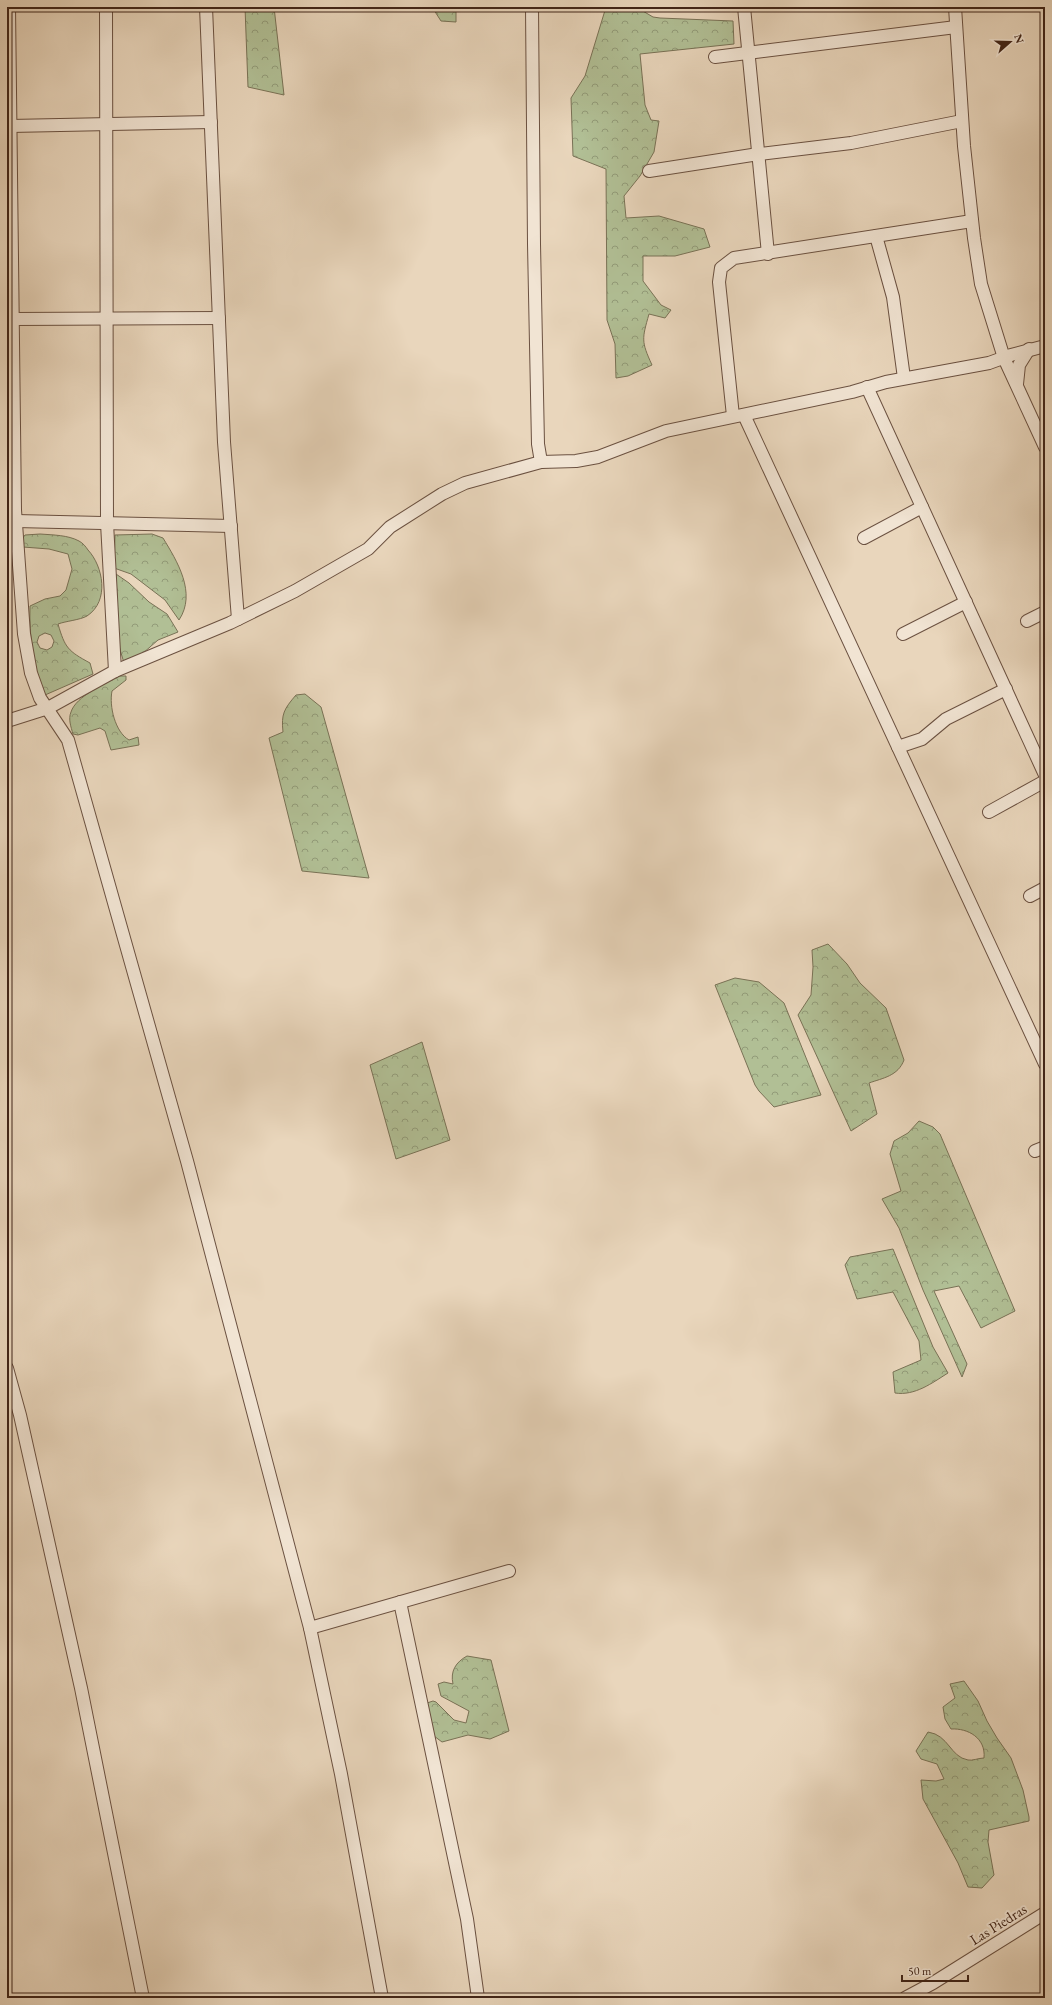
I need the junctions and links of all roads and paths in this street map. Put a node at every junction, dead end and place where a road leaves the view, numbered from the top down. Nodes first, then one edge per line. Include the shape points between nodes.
1 (9, 7) edge
2 (106, 7) edge
3 (206, 7) edge
4 (532, 7) edge
5 (744, 7) edge
6 (955, 7) edge
7 (956, 27) junction
8 (748, 54) junction
9 (715, 57) dead end
10 (8, 86) edge
11 (962, 121) junction
12 (211, 122) junction
13 (107, 124) junction
14 (10, 126) junction
15 (758, 154) junction
16 (649, 171) dead end
17 (972, 221) junction
18 (9, 222) edge
19 (876, 236) junction
20 (768, 254) junction
21 (107, 318) junction
22 (219, 318) junction
23 (13, 319) junction
24 (1045, 346) edge
25 (1029, 349) junction
26 (1004, 358) junction
27 (904, 378) junction
28 (1016, 385) junction
29 (867, 387) junction
30 (738, 415) junction
31 (1045, 447) edge
32 (541, 462) junction
33 (922, 508) junction
34 (16, 521) junction
35 (107, 523) junction
36 (231, 526) junction
37 (864, 538) dead end
38 (966, 602) junction
39 (1045, 612) edge
40 (238, 619) junction
41 (1027, 621) dead end
42 (903, 634) dead end
43 (115, 671) junction
44 (1006, 689) junction
45 (48, 708) junction
46 (7, 721) edge
47 (898, 747) junction
48 (1045, 775) edge
49 (1045, 781) edge
50 (988, 812) dead end
51 (1045, 888) edge
52 (1030, 896) dead end
53 (1045, 1064) edge
54 (7, 1368) edge
55 (509, 1571) dead end
56 (400, 1602) junction
57 (310, 1628) junction
58 (1045, 1913) edge
59 (143, 1998) edge
60 (382, 1998) edge
61 (478, 1998) edge
62 (905, 1998) edge

1 - 10 street
2 - 13 street
3 - 12 street
4 - 32 street via 534,244 538,444
5 - 8 street
6 - 7 street
7 - 8 street
7 - 11 street
8 - 9 street
8 - 15 street
10 - 14 street
11 - 15 street via 851,143
11 - 17 street
12 - 13 street
12 - 22 street
13 - 14 street
13 - 21 street
14 - 18 street
15 - 16 street
15 - 20 street
17 - 19 street
17 - 26 street via 981,284
18 - 23 street
19 - 20 street
19 - 27 street via 893,297
20 - 30 street via 734,258 721,268 719,282
21 - 22 street
21 - 23 street
21 - 35 street
22 - 36 street via 224,442
23 - 34 street
24 - 25 street
25 - 26 street
25 - 28 street via 1019,365
26 - 27 street
26 - 28 street
27 - 29 street
28 - 31 street
29 - 30 street
29 - 33 street
30 - 32 street via 666,431 598,457 576,461
30 - 47 street
32 - 40 street via 459,485 390,527 368,549 295,591
33 - 37 street
33 - 38 street
34 - 35 street
34 - 45 street via 24,634 31,673 40,698
35 - 36 street
35 - 43 street
36 - 40 street
38 - 42 street
38 - 44 street
39 - 41 street
40 - 43 street
43 - 45 street
44 - 47 street via 946,719 922,739
44 - 48 street
45 - 46 street
45 - 57 street via 68,740 189,1169
47 - 53 street
49 - 50 street
51 - 52 street
54 - 59 street via 22,1423 81,1688
55 - 56 street
56 - 57 street
56 - 61 street via 467,1919
57 - 60 street via 341,1774
58 - 62 street, Las Piedras

